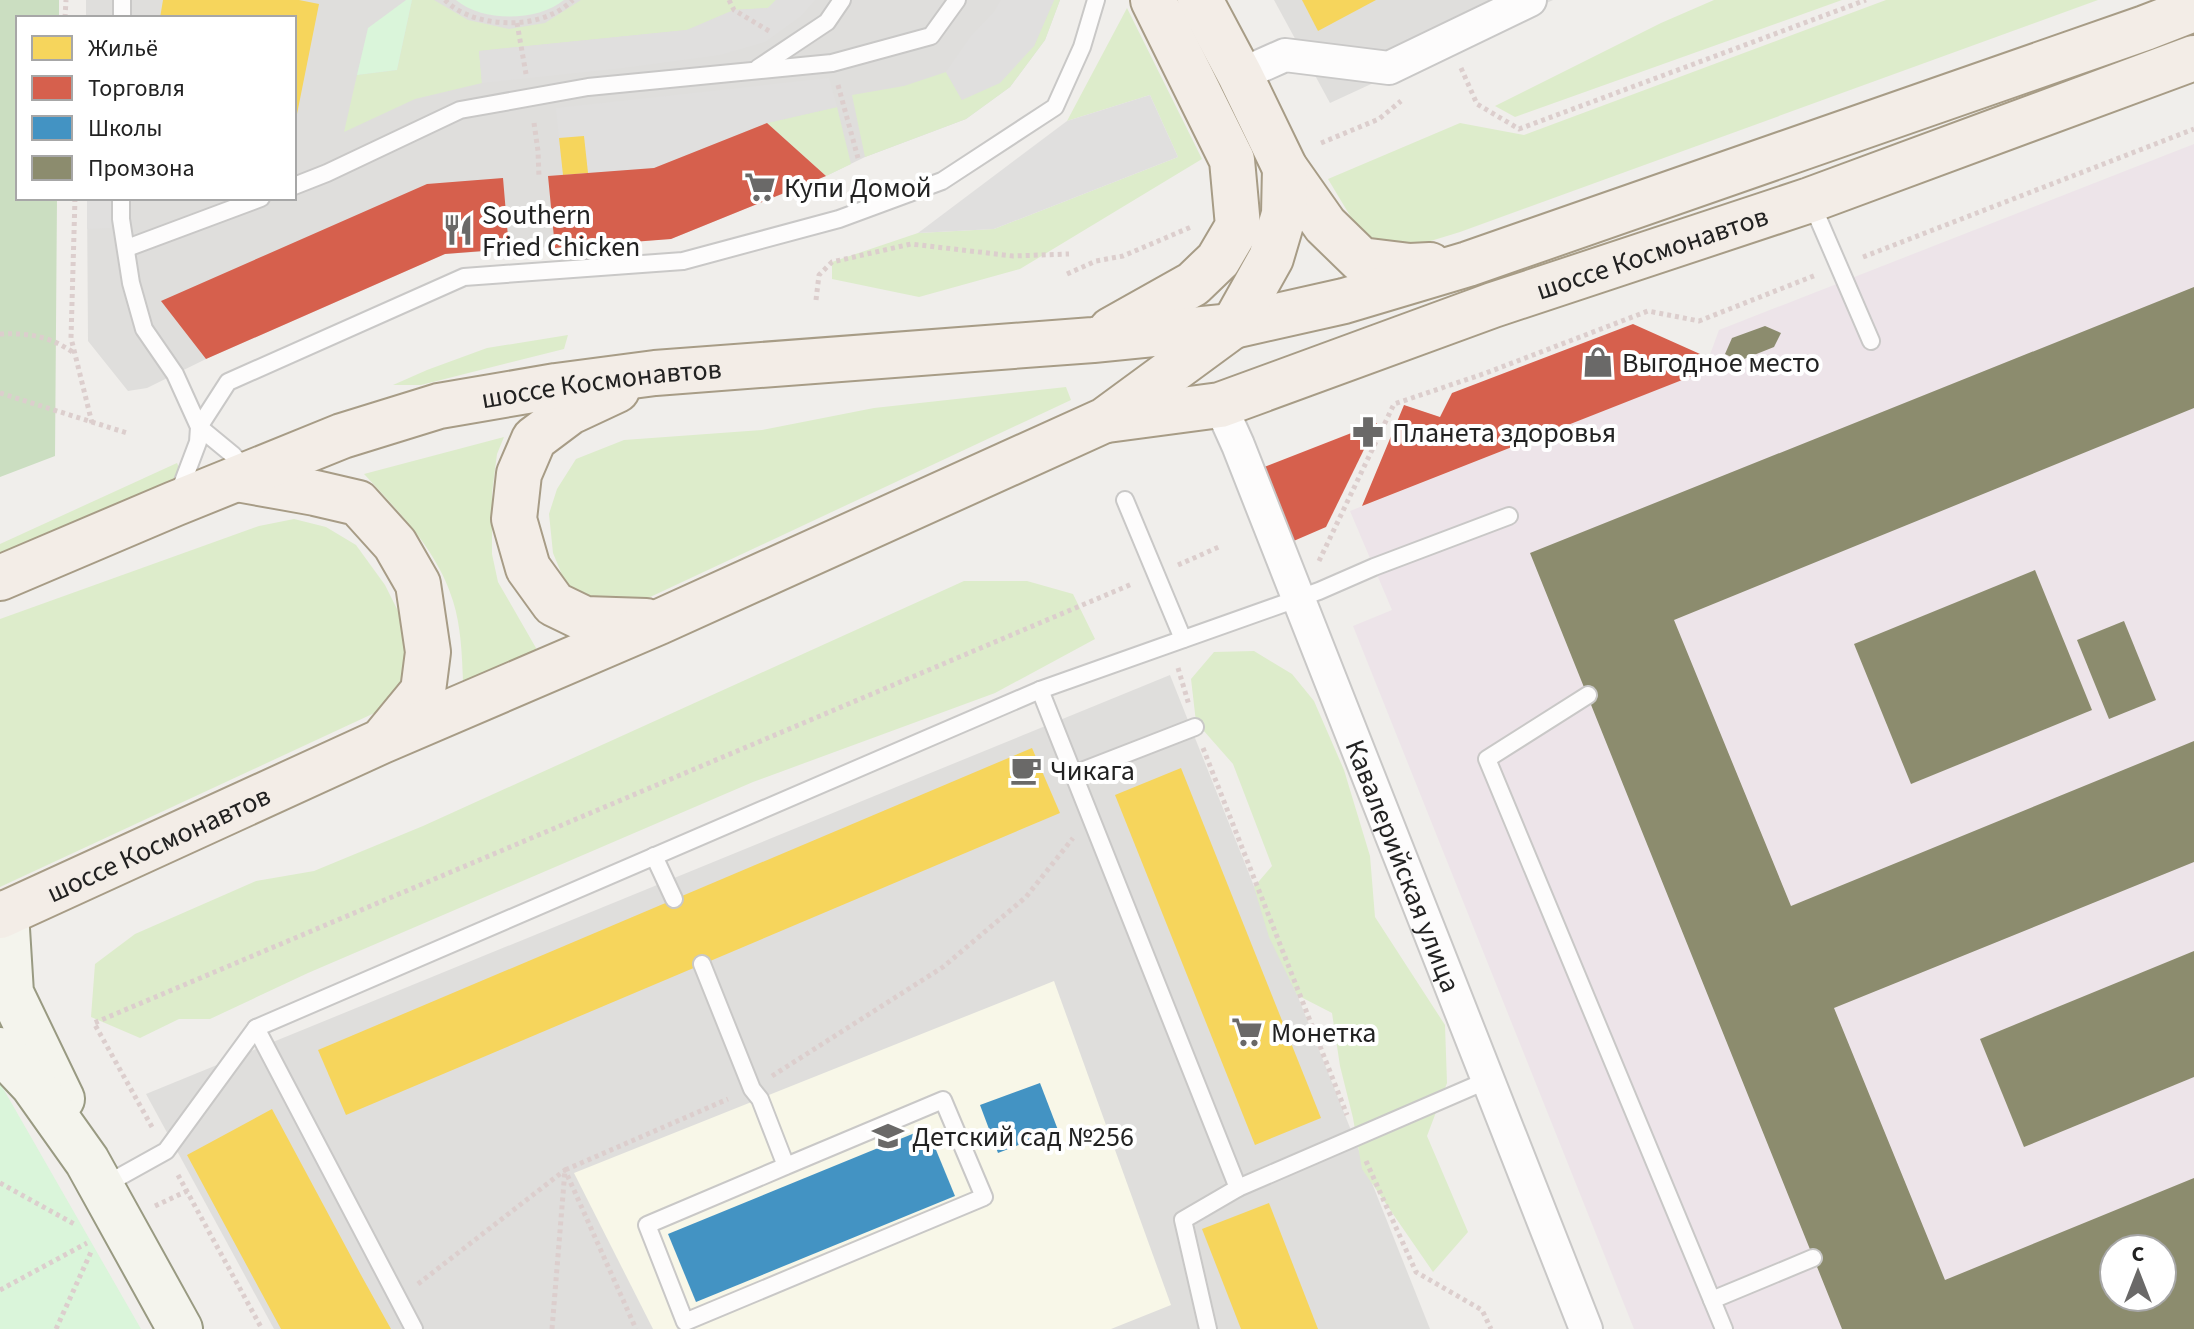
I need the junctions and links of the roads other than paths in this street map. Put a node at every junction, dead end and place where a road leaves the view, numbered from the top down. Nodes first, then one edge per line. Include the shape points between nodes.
1 (842, 0) edge
2 (957, 0) edge
3 (1096, 0) edge
4 (1153, 0) edge
5 (1200, 0) edge
6 (1530, 0) edge
7 (2194, 9) edge
8 (2194, 58) edge
9 (756, 69) junction
10 (1240, 75) junction
11 (1285, 168) junction
12 (296, 185) edge
13 (121, 200) edge
14 (256, 200) edge
15 (1810, 200) junction
16 (127, 248) junction
17 (1468, 264) junction
18 (1233, 326) junction
19 (1093, 340) junction
20 (1871, 341) dead end
21 (655, 373) junction
22 (1220, 405) junction
23 (1105, 420) junction
24 (199, 427) junction
25 (243, 476) junction
26 (1125, 500) dead end
27 (174, 504) junction
28 (1509, 516) dead end
29 (0, 578) edge
30 (1309, 594) junction
31 (659, 622) junction
32 (1183, 639) junction
33 (1040, 690) junction
34 (1588, 695) dead end
35 (1195, 727) road end
36 (382, 741) junction
37 (1074, 774) junction
38 (654, 856) junction
39 (674, 899) dead end
40 (3, 914) edge
41 (702, 964) dead end
42 (256, 1028) junction
43 (0, 1050) edge
44 (1488, 1080) junction
45 (786, 1166) junction
46 (94, 1174) junction
47 (1238, 1188) junction
48 (1813, 1258) dead end
49 (1712, 1300) junction
50 (180, 1329) edge
51 (414, 1329) edge
52 (1208, 1329) edge
53 (1586, 1329) edge
54 (1724, 1329) edge

1 - 9 lane via 827,22
2 - 9 lane via 931,36 832,63
3 - 24 lane via 1055,107 942,181 839,219 683,261 464,277 228,382
4 - 19 main road via 1232,160 1238,226 1218,260 1193,284
5 - 10 main road
6 - 10 street via 1389,68 1285,55
7 - 17 main road, шоссе Космонавтов
8 - 15 main road, шоссе Космонавтов
9 - 12 lane via 588,87 460,110
10 - 11 main road
11 - 17 main road via 1325,225 1361,260 1410,266
11 - 18 main road via 1284,214 1271,258
13 - 16 lane
14 - 16 lane
15 - 20 lane
15 - 22 main road, шоссе Космонавтов via 1493,305
16 - 24 lane via 144,329 175,374
17 - 18 main road, шоссе Космонавтов via 1344,301
18 - 19 main road, шоссе Космонавтов
18 - 23 main road, шоссе Космонавтов
19 - 21 main road, шоссе Космонавтов
21 - 25 main road, шоссе Космонавтов via 439,406 342,436
21 - 31 main road via 570,412 534,439 519,474 514,519 528,568 554,604 585,619
22 - 23 main road, шоссе Космонавтов
22 - 30 street, Кавалерийская улица
23 - 31 main road, шоссе Космонавтов
24 - 25 lane via 225,448
24 - 27 lane
25 - 27 main road, шоссе Космонавтов
25 - 36 main road via 358,503 395,544 418,584 428,652 423,691
26 - 32 lane
27 - 29 main road, шоссе Космонавтов
28 - 30 lane
30 - 32 lane
30 - 44 street, Кавалерийская улица
31 - 36 main road, шоссе Космонавтов
32 - 33 lane
33 - 37 lane
33 - 38 lane
34 - 49 lane via 1487,759
35 - 37 lane
36 - 40 main road, шоссе Космонавтов
37 - 47 lane
38 - 39 lane
38 - 42 lane
40 - 46 street via 11,993
41 - 45 lane
42 - 46 lane via 166,1151
42 - 51 lane
43 - 46 street via 33,1085
44 - 47 lane
44 - 53 street, Кавалерийская улица
45 - 45 lane via 943,1100 984,1197 685,1322 647,1225
46 - 50 street
47 - 52 lane via 1183,1220
48 - 49 lane
49 - 54 lane

